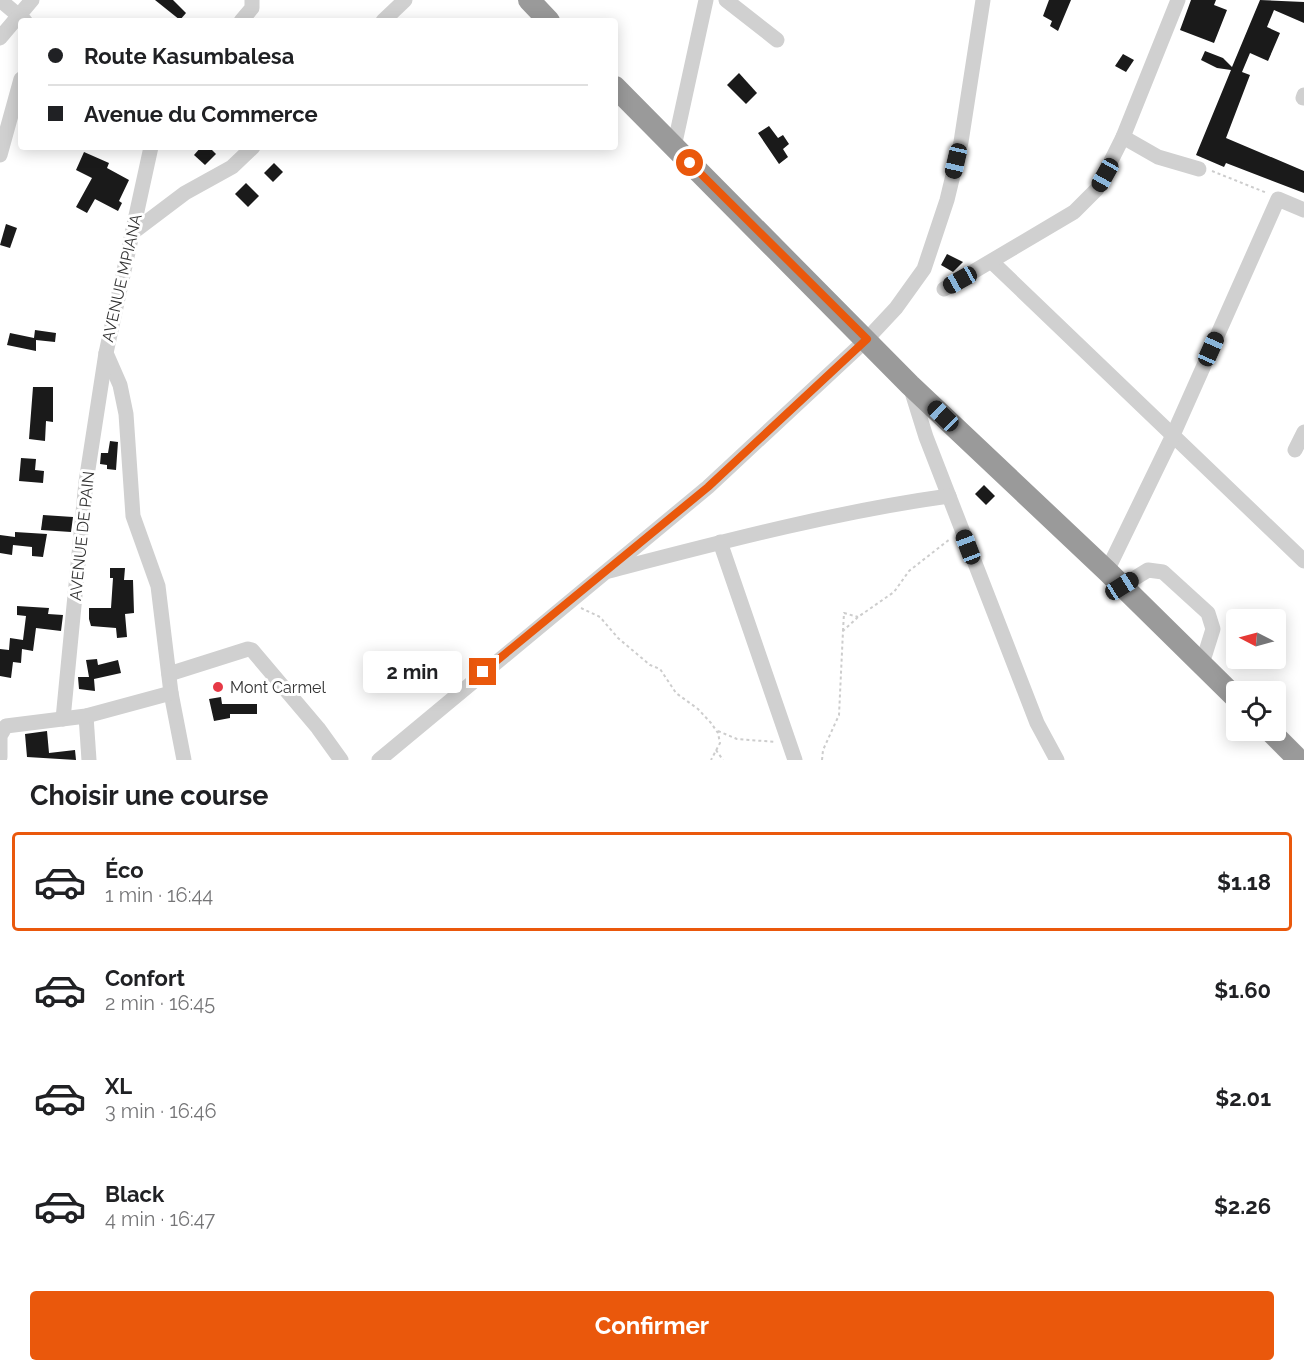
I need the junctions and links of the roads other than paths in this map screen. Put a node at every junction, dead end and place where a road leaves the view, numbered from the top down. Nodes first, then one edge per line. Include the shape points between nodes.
1 (0, 0) edge
2 (32, 0) edge
3 (252, 0) edge
4 (405, 0) edge
5 (529, 0) edge
6 (706, 0) edge
7 (726, 0) edge
8 (984, 0) edge
9 (1178, 0) edge
10 (21, 18) edge
11 (244, 18) edge
12 (386, 18) edge
13 (546, 18) edge
14 (18, 21) edge
15 (0, 38) edge
16 (777, 40) dead end
17 (18, 90) edge
18 (618, 90) edge
19 (1122, 136) junction
20 (674, 147) junction
21 (150, 150) edge
22 (250, 150) edge
23 (0, 155) edge
24 (1199, 169) road end
25 (1304, 210) edge
26 (132, 233) junction
27 (993, 262) junction
28 (944, 290) dead end
29 (867, 339) junction
30 (106, 353) junction
31 (910, 385) junction
32 (1304, 432) edge
33 (1173, 435) junction
34 (1295, 450) dead end
35 (949, 496) junction
36 (720, 542) junction
37 (1304, 561) edge
38 (602, 572) junction
39 (1114, 578) junction
40 (1202, 664) junction
41 (169, 674) junction
42 (1226, 688) edge
43 (171, 693) junction
44 (86, 716) junction
45 (63, 719) junction
46 (1280, 741) edge
47 (396, 753) edge
48 (0, 757) edge
49 (89, 760) edge
50 (184, 760) edge
51 (341, 760) edge
52 (379, 760) edge
53 (795, 760) edge
54 (1057, 760) edge
55 (1299, 760) edge

1 - 10 street
2 - 10 street
3 - 11 street via 252,8
4 - 12 street
5 - 13 highway
6 - 20 street
7 - 16 street
8 - 29 street via 961,142 924,269
9 - 19 street
14 - 15 street
17 - 23 street
18 - 20 highway
19 - 24 street via 1158,157
19 - 27 street via 1105,175 1087,202
20 - 29 highway
21 - 26 street, AVENUE MPIANA
22 - 26 street via 232,167 185,193
25 - 33 street via 1278,199
26 - 30 street, AVENUE MPIANA
27 - 28 street
27 - 33 street
29 - 31 highway
29 - 38 street via 708,487
30 - 41 street, AVENUE MPIANA via 120,385 126,414 133,516 158,586
30 - 45 street, AVENUE DE PAIN via 86,482
31 - 35 street
31 - 39 highway
32 - 34 street
33 - 37 street
33 - 39 street
35 - 36 street
35 - 54 street via 1037,723
36 - 38 street
36 - 53 street
38 - 47 street
39 - 40 highway
39 - 40 street via 1148,570 1163,572 1208,613 1213,629
40 - 42 highway
41 - 43 street, AVENUE MPIANA
41 - 51 street via 252,650
43 - 44 street
43 - 50 street, AVENUE MPIANA
44 - 45 street
44 - 49 street
45 - 48 street via 6,726 0,736
46 - 55 highway
47 - 52 street

